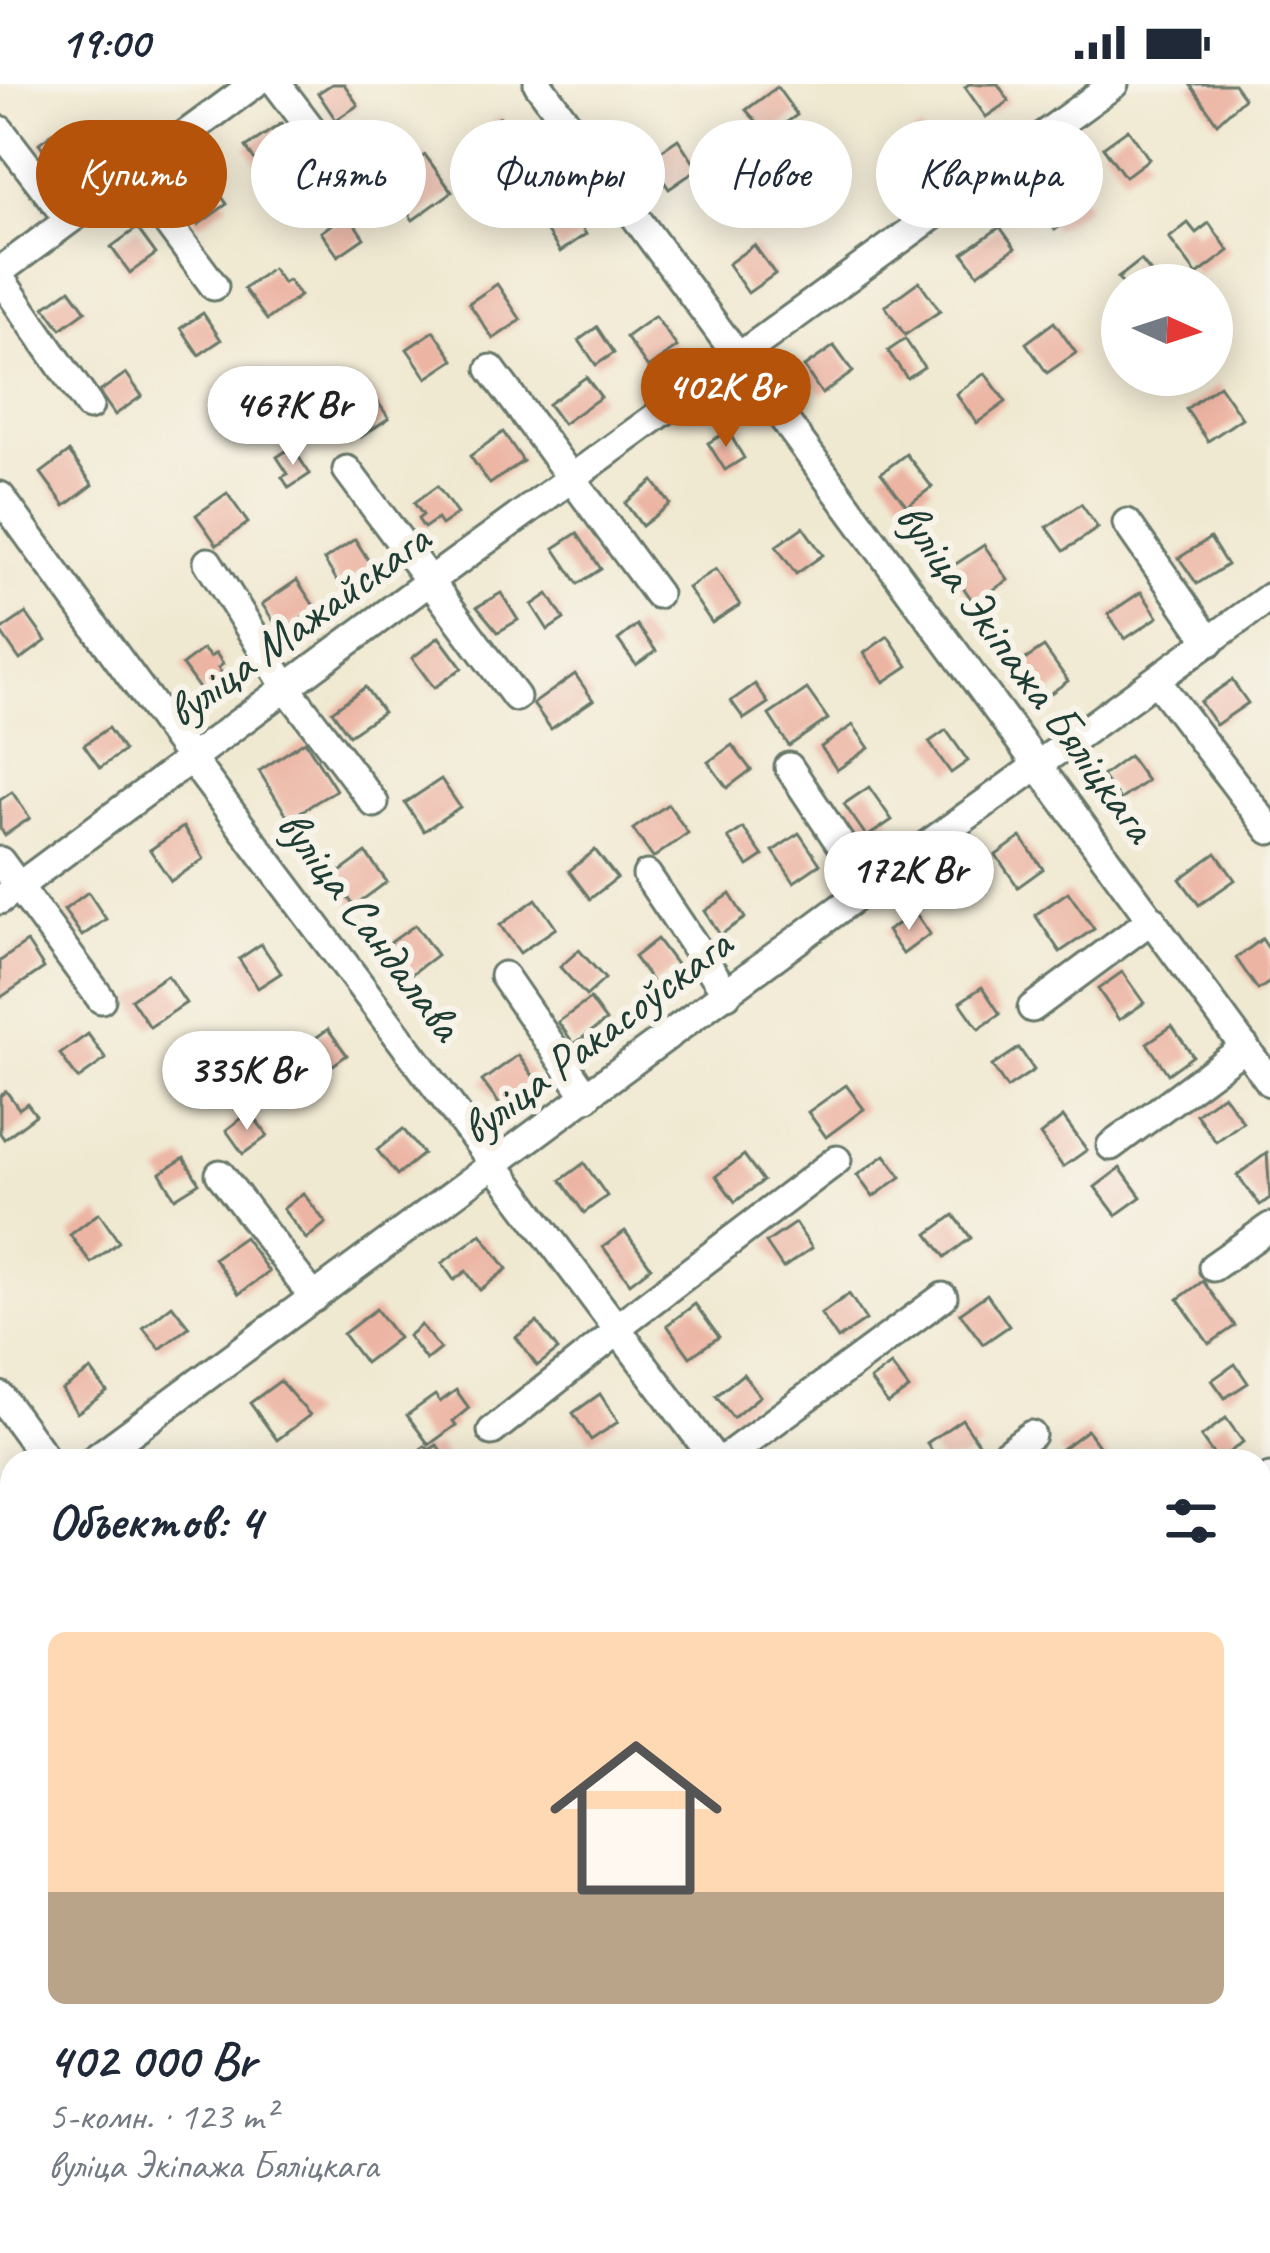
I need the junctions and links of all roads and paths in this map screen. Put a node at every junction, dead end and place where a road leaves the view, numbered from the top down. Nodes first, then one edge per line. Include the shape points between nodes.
1 (278, 84) edge
2 (538, 84) edge
3 (1114, 84) edge
4 (240, 88) edge
5 (200, 120) edge
6 (305, 120) edge
7 (0, 130) edge
8 (36, 177) edge
9 (57, 228) edge
10 (171, 228) edge
11 (0, 275) edge
12 (214, 286) dead end
13 (741, 356) junction
14 (490, 369) dead end
15 (89, 406) dead end
16 (347, 470) dead end
17 (571, 478) junction
18 (0, 496) edge
19 (1127, 523) dead end
20 (208, 562) dead end
21 (430, 581) junction
22 (657, 594) dead end
23 (1270, 597) edge
24 (1210, 642) junction
25 (1156, 680) junction
26 (287, 688) junction
27 (517, 697) dead end
28 (190, 759) junction
29 (1040, 763) junction
30 (789, 767) dead end
31 (374, 803) dead end
32 (1270, 830) edge
33 (0, 861) edge
34 (647, 874) dead end
35 (869, 886) junction
36 (9, 894) edge
37 (1152, 919) junction
38 (504, 976) dead end
39 (727, 994) junction
40 (101, 999) dead end
41 (1032, 1008) dead end
42 (1245, 1047) junction
43 (1270, 1082) edge
44 (587, 1097) junction
45 (1111, 1146) dead end
46 (837, 1160) dead end
47 (495, 1166) junction
48 (220, 1174) dead end
49 (1270, 1227) edge
50 (1213, 1267) dead end
51 (943, 1297) dead end
52 (314, 1298) junction
53 (617, 1329) junction
54 (0, 1396) edge
55 (492, 1431) dead end
56 (1031, 1435) dead end
57 (38, 1449) edge
58 (108, 1449) edge
59 (710, 1449) edge
60 (735, 1449) edge
61 (1012, 1449) edge

1 - 6 street
2 - 13 street, вуліца Экіпажа Бяліцкага
3 - 13 street, вуліца Мажайскага
4 - 5 street
7 - 8 street
9 - 11 street
10 - 12 street
11 - 15 street
13 - 17 street, вуліца Мажайскага
13 - 29 street, вуліца Экіпажа Бяліцкага
14 - 17 street
16 - 21 street
17 - 21 street, вуліца Мажайскага
17 - 22 street
18 - 28 street, вуліца Сандалава
19 - 24 street
20 - 26 street
21 - 26 street, вуліца Мажайскага
21 - 27 street
23 - 24 street, вуліца Ракасоўскага
24 - 25 street, вуліца Ракасоўскага
25 - 29 street, вуліца Ракасоўскага
25 - 32 street
26 - 28 street, вуліца Мажайскага
26 - 31 street
28 - 36 street, вуліца Мажайскага
28 - 47 street, вуліца Сандалава
29 - 35 street, вуліца Ракасоўскага
29 - 37 street, вуліца Экіпажа Бяліцкага
30 - 35 street
33 - 36 street
34 - 39 street
35 - 39 street, вуліца Ракасоўскага
36 - 40 street
37 - 41 street
37 - 42 street, вуліца Экіпажа Бяліцкага
38 - 44 street
39 - 44 street, вуліца Ракасоўскага
42 - 43 street, вуліца Экіпажа Бяліцкага
42 - 45 street
44 - 47 street, вуліца Ракасоўскага
46 - 53 street
47 - 52 street, вуліца Ракасоўскага
47 - 53 street, вуліца Сандалава
48 - 52 street
49 - 50 street
51 - 60 street
52 - 58 street, вуліца Ракасоўскага
53 - 55 street
53 - 59 street, вуліца Сандалава
54 - 57 street
56 - 61 street

